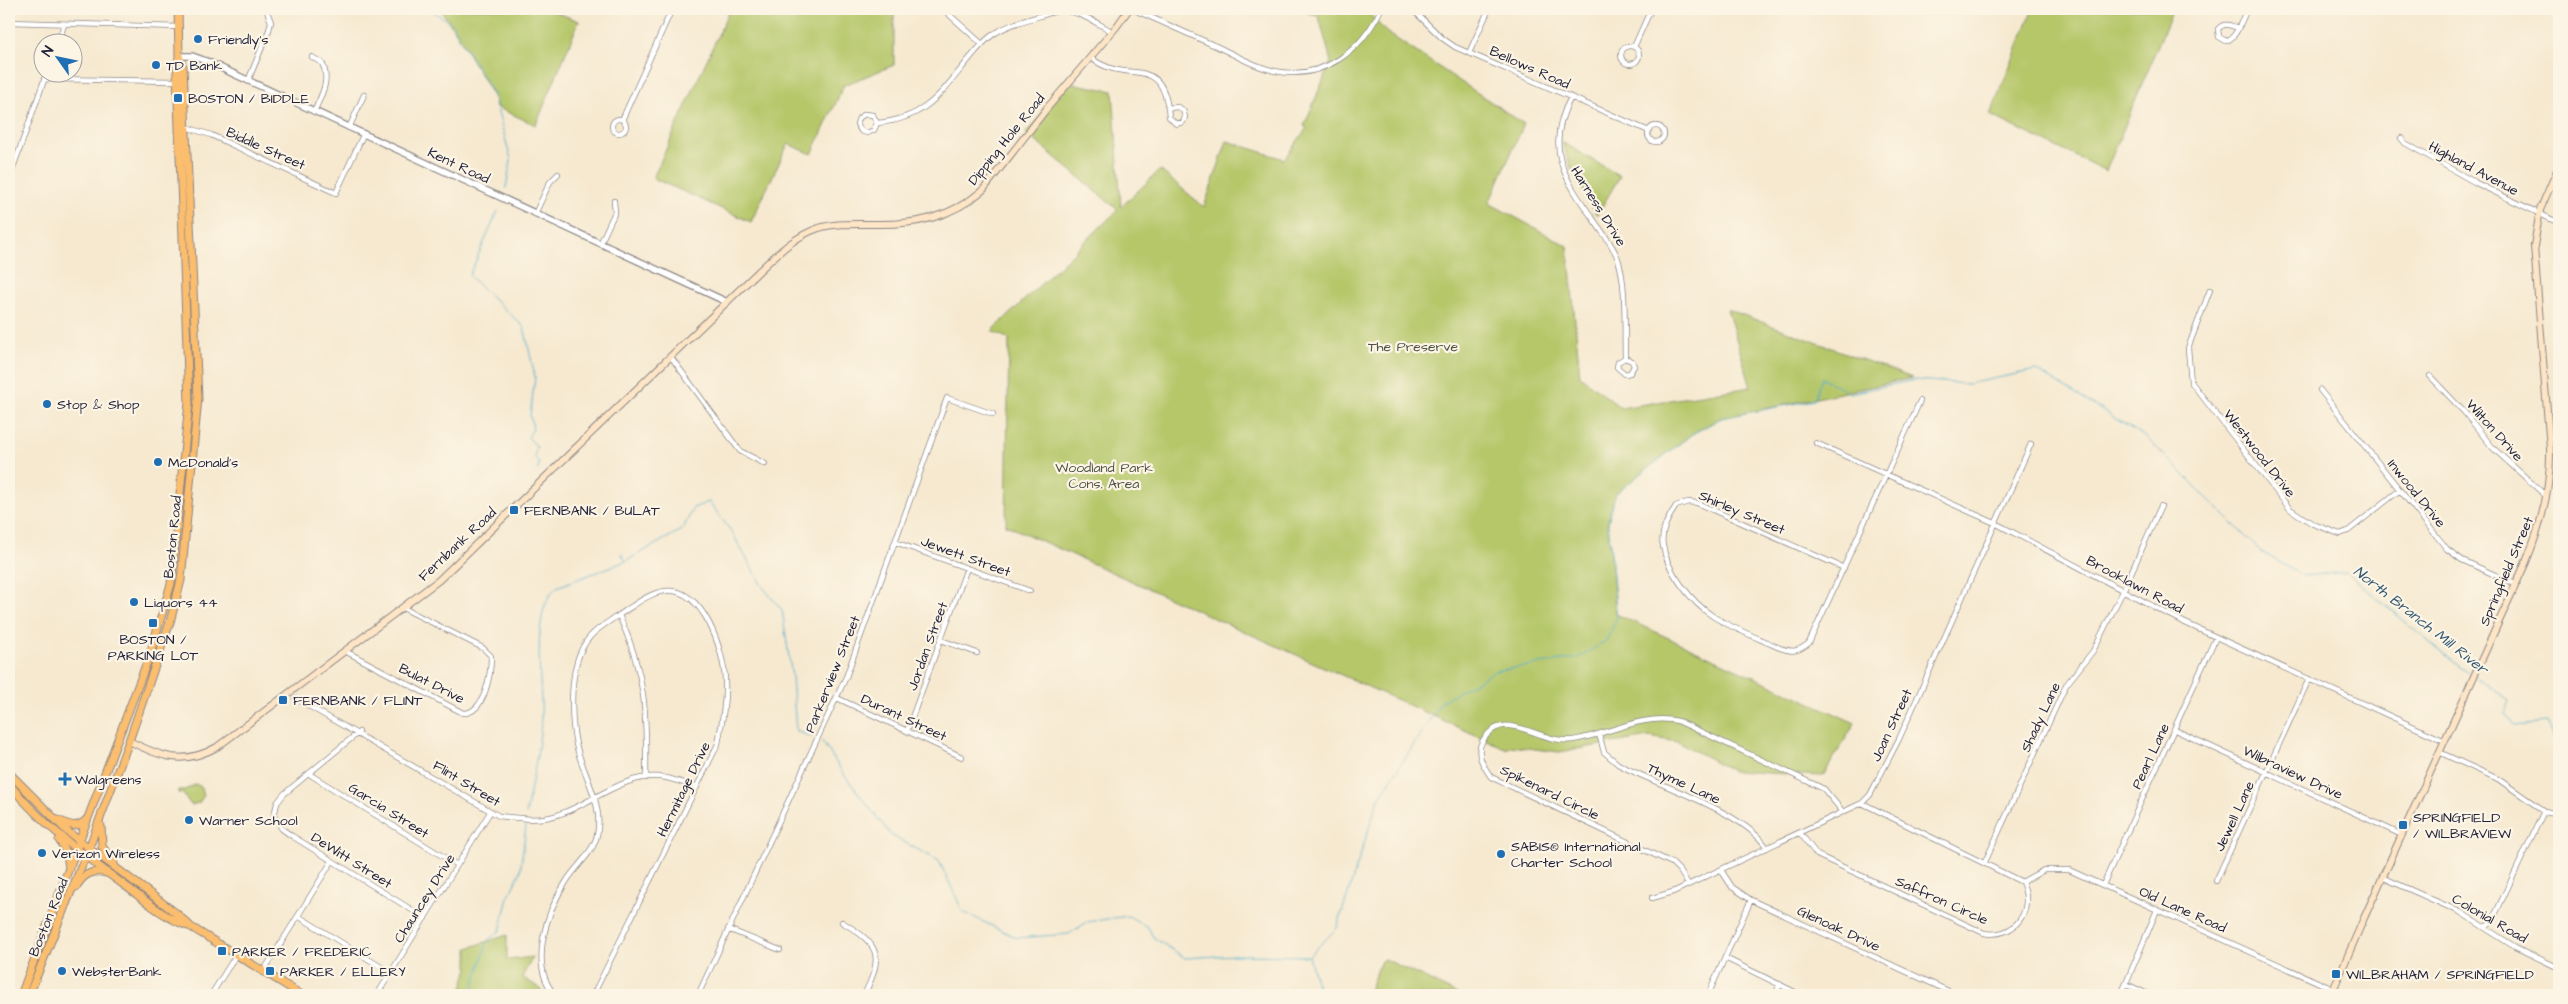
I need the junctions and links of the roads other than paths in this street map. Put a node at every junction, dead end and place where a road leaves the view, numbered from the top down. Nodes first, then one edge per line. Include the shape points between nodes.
1 (12, 9) edge
2 (178, 9) edge
3 (266, 9) edge
4 (672, 9) edge
5 (943, 9) edge
6 (1131, 9) edge
7 (1381, 9) edge
8 (1412, 9) edge
9 (1489, 9) edge
10 (1651, 9) edge
11 (2247, 9) edge
12 (9, 17) edge
13 (9, 22) edge
14 (64, 25) junction
15 (179, 27) junction
16 (2238, 28) junction
17 (62, 32) edge
18 (1112, 32) junction
19 (982, 44) junction
20 (1634, 47) dead end
21 (1469, 53) junction
22 (180, 56) junction
23 (312, 57) dead end
24 (1091, 58) junction
25 (82, 80) edge
26 (177, 81) junction
27 (248, 81) junction
28 (43, 82) edge
29 (364, 95) dead end
30 (1571, 97) junction
31 (1168, 108) junction
32 (314, 112) junction
33 (622, 120) dead end
34 (877, 123) junction
35 (186, 127) junction
36 (349, 128) junction
37 (1649, 131) dead end
38 (363, 135) junction
39 (2401, 138) dead end
40 (2559, 166) edge
41 (558, 174) dead end
42 (9, 179) edge
43 (614, 200) dead end
44 (535, 214) junction
45 (2539, 214) junction
46 (2559, 223) edge
47 (600, 244) junction
48 (782, 249) joint
49 (2210, 290) dead end
50 (727, 302) junction
51 (671, 357) junction
52 (1625, 358) dead end
53 (2430, 376) dead end
54 (2320, 390) dead end
55 (1920, 401) dead end
56 (993, 414) dead end
57 (1816, 443) dead end
58 (2031, 444) dead end
59 (765, 464) dead end
60 (1888, 475) junction
61 (2400, 490) junction
62 (2546, 496) junction
63 (2161, 506) dead end
64 (1996, 523) junction
65 (895, 542) junction
66 (967, 568) junction
67 (1844, 568) junction
68 (2515, 584) junction
69 (1030, 591) dead end
70 (2123, 592) junction
71 (403, 608) junction
72 (619, 615) junction
73 (2216, 637) junction
74 (941, 640) junction
75 (345, 651) junction
76 (977, 653) dead end
77 (2309, 679) junction
78 (295, 698) dead end
79 (837, 698) junction
80 (2175, 730) junction
81 (907, 731) junction
82 (359, 732) junction
83 (1599, 734) junction
84 (2445, 740) junction
85 (129, 741) junction
86 (2439, 752) junction
87 (962, 756) dead end
88 (9, 773) edge
89 (2267, 773) junction
90 (309, 774) junction
91 (646, 778) junction
92 (9, 784) edge
93 (697, 787) junction
94 (594, 798) junction
95 (1862, 803) junction
96 (104, 809) junction
97 (2544, 811) junction
98 (490, 812) junction
99 (1843, 812) junction
100 (90, 814) junction
101 (2559, 814) edge
102 (49, 815) junction
103 (40, 819) junction
104 (1800, 833) junction
105 (2402, 835) junction
106 (80, 842) junction
107 (89, 848) junction
108 (1767, 848) junction
109 (77, 850) junction
110 (86, 857) junction
111 (332, 861) junction
112 (1986, 862) junction
113 (457, 865) junction
114 (1721, 870) junction
115 (123, 873) junction
116 (66, 878) junction
117 (114, 878) junction
118 (2382, 878) junction
119 (2216, 881) dead end
120 (2022, 882) junction
121 (1688, 884) junction
122 (2104, 885) junction
123 (1652, 898) dead end
124 (1751, 900) junction
125 (66, 905) junction
126 (2157, 910) junction
127 (298, 916) junction
128 (425, 918) junction
129 (842, 922) dead end
130 (191, 927) junction
131 (2486, 927) junction
132 (728, 929) junction
133 (780, 950) dead end
134 (236, 955) junction
135 (1725, 958) junction
136 (2559, 968) edge
137 (263, 972) junction
138 (390, 973) junction
139 (1780, 984) junction
140 (2126, 984) junction
141 (2332, 992) edge
142 (21, 995) edge
143 (29, 995) edge
144 (211, 995) edge
145 (302, 995) edge
146 (377, 995) edge
147 (555, 995) edge
148 (593, 995) edge
149 (698, 995) edge
150 (864, 995) edge
151 (1708, 995) edge
152 (1775, 995) edge
153 (1801, 995) edge
154 (1957, 995) edge
155 (2121, 995) edge
156 (2150, 995) edge

1 - 12 street
2 - 15 main road, Boston Road
3 - 27 street via 271,22 269,30
4 - 33 street
5 - 19 street
6 - 7 street via 1261,66 1296,72 1328,66 1352,51
6 - 18 main road, Dipping Hole Road
8 - 21 street, Bellows Road via 1442,38
9 - 21 street
10 - 20 street
11 - 16 street
13 - 14 street
14 - 15 street
14 - 17 street
15 - 22 main road, Boston Road
16 - 16 street via 2224,25 2218,29 2219,36 2222,40 2230,40
18 - 19 street via 1077,13 1059,10 1003,29
18 - 24 main road, Dipping Hole Road
19 - 34 street via 926,108 904,118
21 - 30 street, Bellows Road
22 - 26 main road, Boston Road
22 - 27 street, Kent Road via 198,58
22 - 35 main road, Boston Road
23 - 32 street via 322,63 326,77
24 - 31 street via 1107,67 1154,77 1164,87
24 - 48 main road, Dipping Hole Road via 983,190 971,200 926,221 820,228
25 - 26 street
26 - 100 main road, Boston Road via 189,402 174,567 163,617
27 - 32 street, Kent Road
28 - 42 street
29 - 36 street
30 - 37 street, Bellows Road
30 - 52 street, Harness Drive via 1559,126 1559,158 1571,187 1618,258
31 - 31 street via 1182,109 1184,120 1173,123
32 - 36 street, Kent Road
34 - 34 street via 875,117 867,113 859,118 857,124 867,133 874,130
35 - 38 street, Biddle Street via 211,135 336,193
35 - 85 main road, Boston Road via 195,301 197,424 178,596
36 - 38 street, Kent Road
38 - 44 street, Kent Road
39 - 45 street, Highland Avenue via 2404,143
40 - 45 main road, Springfield Street
41 - 44 street via 550,182
43 - 47 street via 615,212
44 - 47 street, Kent Road
45 - 46 street, Highland Avenue
45 - 62 main road, Springfield Street via 2534,262 2550,434
47 - 50 street, Kent Road
48 - 50 main road, Fernbank Road
49 - 61 street, Westwood Drive via 2188,348 2191,382 2290,509 2307,522 2340,534
50 - 51 main road, Fernbank Road
51 - 59 street via 740,451
51 - 71 main road, Fernbank Road via 439,580
53 - 62 street, Wilton Drive via 2493,448
54 - 61 street, Inwood Drive
55 - 60 street, Shirley Street
56 - 65 street, Parkerview Street via 947,398
57 - 60 street, Brooklawn Road
58 - 64 street, Joan Street
60 - 64 street, Brooklawn Road
60 - 67 street, Shirley Street
61 - 68 street, Inwood Drive via 2453,555
62 - 68 main road, Springfield Street via 2537,534
63 - 70 street, Shady Lane
64 - 70 street, Brooklawn Road
64 - 95 street, Joan Street via 1899,738 1876,786
65 - 66 street, Jewett Street
65 - 79 street, Parkerview Street
66 - 69 street, Jewett Street
66 - 74 street, Jordan Street
67 - 67 street, Shirley Street via 1809,643 1790,652 1722,622 1700,606 1667,560 1662,544 1664,530 1676,506 1697,503
68 - 84 main road, Springfield Street
70 - 73 street, Brooklawn Road
70 - 112 street, Shady Lane via 2093,651 2066,685
71 - 75 main road, Fernbank Road
71 - 75 street, Bulat Drive via 482,648 491,656 476,710 463,712
72 - 91 street via 634,649 643,684
72 - 93 street, Hermitage Drive via 643,599 667,590 688,597 710,624 723,665 724,712 718,744
72 - 94 street, Hermitage Drive via 591,634 574,667 573,709 578,753
73 - 77 street, Brooklawn Road
73 - 80 street, Pearl Lane
74 - 76 street
74 - 81 street, Jordan Street
75 - 85 main road, Fernbank Road via 202,756 174,758
77 - 84 street, Brooklawn Road
77 - 89 street, Jewell Lane
78 - 82 street, Flint Street
79 - 81 street, Durant Street
79 - 132 street, Parkerview Street
80 - 89 street, Wilbraview Drive
80 - 122 street, Pearl Lane
81 - 87 street, Durant Street
82 - 90 street, DeWitt Street
82 - 98 street, Flint Street
83 - 99 street, Spikenard Circle via 1650,720 1666,718 1678,721 1824,789
83 - 108 street, Thyme Lane via 1604,752 1618,764 1738,822 1761,838
83 - 121 street, Spikenard Circle via 1564,741 1510,725 1501,726 1486,736 1480,745 1480,754 1491,777 1672,863
84 - 86 main road, Springfield Street
85 - 96 main road, Boston Road
86 - 97 street via 2492,776
86 - 105 main road, Springfield Street
88 - 102 main road
89 - 105 street, Wilbraview Drive
89 - 119 street, Jewell Lane
90 - 111 street, DeWitt Street via 279,799 274,816 282,829
90 - 113 street, Garcia Street
91 - 93 street, Flint Street via 660,777
91 - 94 street, Flint Street
92 - 103 main road
93 - 148 street, Hermitage Drive
94 - 98 street, Flint Street via 548,817 520,819
94 - 147 street, Hermitage Drive via 598,822 595,842 567,880 548,918 543,964 546,979
95 - 99 street, Joan Street
95 - 112 street
96 - 107 main road, Boston Road
96 - 115 main road via 102,846
97 - 101 street
97 - 131 street via 2492,921
98 - 113 street, Chauncey Drive
99 - 104 street, Joan Street
100 - 102 main road via 77,826 70,826
100 - 106 main road, Boston Road
102 - 106 main road
103 - 109 main road
103 - 116 main road via 67,851 69,866
104 - 108 street, Joan Street
104 - 120 street, Saffron Circle via 1817,855 1984,932 2006,932 2019,921 2027,905
105 - 118 main road, Springfield Street
106 - 107 main road
106 - 109 main road, Boston Road
107 - 110 main road, Boston Road
107 - 115 main road
108 - 114 street, Joan Street
109 - 110 main road
109 - 116 main road, Boston Road
110 - 117 main road
110 - 125 main road, Boston Road
111 - 127 street
111 - 128 street, DeWitt Street
112 - 120 street
113 - 128 street, Chauncey Drive
114 - 121 street, Joan Street
114 - 124 street, Glenoak Drive via 1732,887
115 - 130 main road
116 - 142 main road, Boston Road
117 - 125 main road via 102,872 86,874
117 - 130 main road via 160,911
118 - 131 street, Colonial Road via 2455,909
118 - 141 main road, Springfield Street
120 - 122 street, Old Lane Road via 2039,871 2058,868
121 - 123 street, Joan Street
122 - 126 street, Old Lane Road
124 - 135 street
124 - 154 street, Glenoak Drive
125 - 143 main road, Boston Road
126 - 140 street
126 - 141 street, Old Lane Road
127 - 137 street
127 - 138 street
128 - 138 street, Chauncey Drive
129 - 150 street via 867,938 876,953 876,970
130 - 134 main road
131 - 136 street, Colonial Road via 2515,947
132 - 133 street
132 - 149 street, Parkerview Street
134 - 137 main road
134 - 144 street
135 - 139 street
135 - 151 street
137 - 145 main road
138 - 146 street, Chauncey Drive
139 - 152 street
139 - 153 street
140 - 155 street
140 - 156 street

